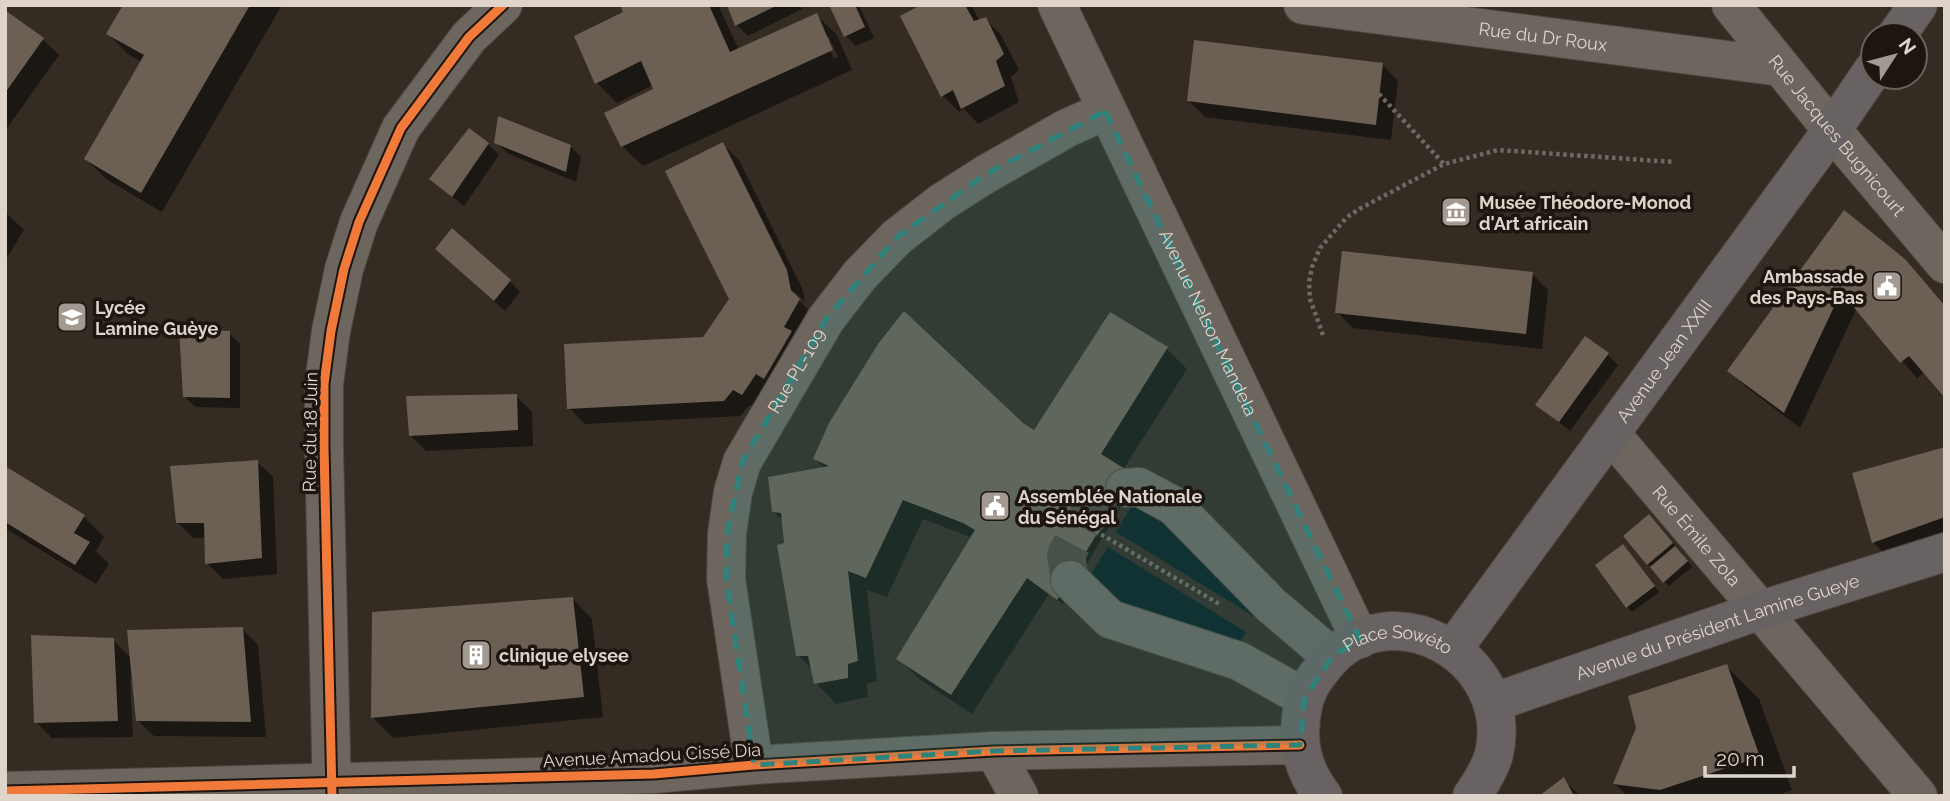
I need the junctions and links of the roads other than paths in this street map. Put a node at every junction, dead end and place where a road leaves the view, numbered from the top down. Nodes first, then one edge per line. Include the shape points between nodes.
1 (503, 5) edge
2 (1057, 5) edge
3 (1303, 5) edge
4 (1731, 5) edge
5 (1918, 5) edge
6 (1907, 21) edge
7 (1781, 67) junction
8 (1859, 90) edge
9 (1105, 111) junction
10 (1832, 130) junction
11 (1945, 264) edge
12 (1611, 434) junction
13 (1125, 488) dead end
14 (1945, 552) edge
15 (1070, 580) dead end
16 (1761, 610) junction
17 (1346, 648) junction
18 (1453, 649) junction
19 (1304, 698) junction
20 (1492, 703) junction
21 (1300, 745) junction
22 (994, 751) junction
23 (754, 765) junction
24 (660, 785) edge
25 (331, 789) edge
26 (5, 791) edge
27 (1019, 796) edge
28 (1323, 796) edge
29 (1472, 796) edge
30 (1918, 796) edge

1 - 25 street, Rue du 18 Juin via 469,37 401,128 359,222 344,270 324,384
2 - 9 street, Avenue Nelson Mandela
3 - 7 street, Rue du Dr Roux
4 - 7 street, Rue Jacques Bugnicourt
5 - 6 main road
7 - 10 street, Rue Jacques Bugnicourt
8 - 10 main road, Avenue Jean XXIII
9 - 17 street, Avenue Nelson Mandela
9 - 23 street, Rue PL-109 via 986,174 897,237 826,318 742,462 727,533 726,579
10 - 11 street, Rue Jacques Bugnicourt
10 - 12 main road, Avenue Jean XXIII
12 - 16 street, Rue Émile Zola
12 - 18 main road, Avenue Jean XXIII
13 - 17 street via 1139,487 1174,506 1271,605
14 - 16 main road, Avenue du Président Lamine Gueye
15 - 19 street via 1110,619 1240,662
16 - 20 main road, Avenue du Président Lamine Gueye
16 - 30 street, Rue Émile Zola
17 - 18 main road, Place Sowéto via 1387,632 1414,633
17 - 19 main road, Place Sowéto via 1312,681
18 - 20 main road, Place Sowéto via 1477,673
19 - 21 main road, Place Sowéto
20 - 29 main road, Place Sowéto via 1494,754
21 - 22 street, Avenue Amadou Cissé Dia
21 - 28 main road, Place Sowéto
22 - 23 street, Avenue Amadou Cissé Dia
22 - 27 street
23 - 24 street, Avenue Amadou Cissé Dia
24 - 25 street, Avenue Amadou Cissé Dia
25 - 26 street, Avenue Amadou Cissé Dia

